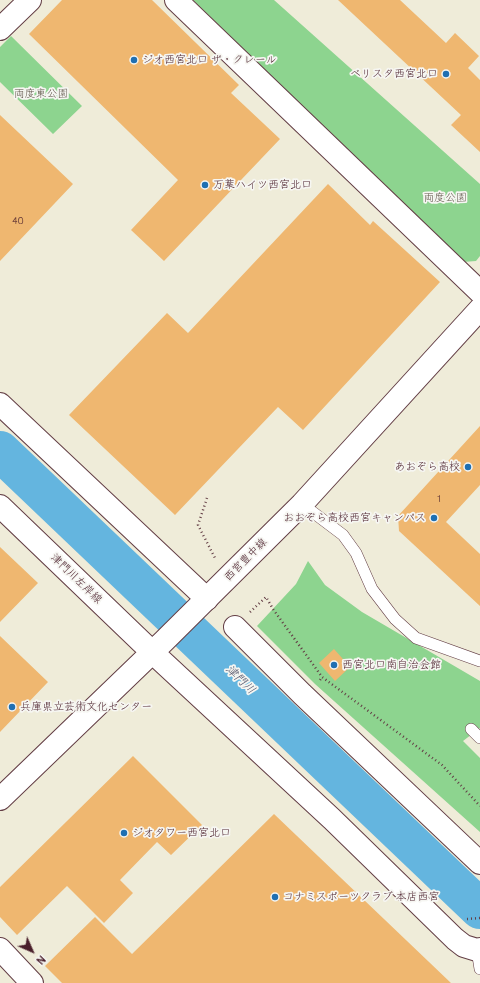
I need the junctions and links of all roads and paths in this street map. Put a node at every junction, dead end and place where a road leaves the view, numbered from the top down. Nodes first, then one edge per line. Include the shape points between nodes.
1 (30, 0) edge
2 (176, 0) edge
3 (0, 29) edge
4 (480, 292) edge
5 (480, 309) edge
6 (0, 404) edge
7 (207, 498) dead end
8 (302, 504) junction
9 (0, 506) edge
10 (226, 579) junction
11 (202, 603) junction
12 (235, 627) joint
13 (158, 647) junction
14 (480, 661) edge
15 (322, 677) junction
16 (315, 684) dead end
17 (471, 729) dead end
18 (480, 738) edge
19 (0, 799) edge
20 (480, 806) edge
21 (480, 863) edge
22 (480, 918) edge
23 (465, 919) dead end
24 (0, 949) edge
25 (479, 956) edge
26 (32, 983) edge

1 - 3 street
2 - 4 street
5 - 8 street, 西宮豊中線
6 - 11 street
7 - 10 path via 198,526
8 - 10 street, 西宮豊中線
8 - 14 lane via 343,535 356,553 372,589 395,619 416,638
9 - 13 street, 津門川左岸線
10 - 11 street, 西宮豊中線
11 - 13 street, 西宮豊中線
12 - 15 path via 266,597
12 - 21 street
13 - 19 street, 西宮豊中線
13 - 25 street, 津門川左岸線 via 455,939
15 - 16 path
15 - 20 path via 442,765
17 - 18 lane
22 - 23 path
24 - 26 street

